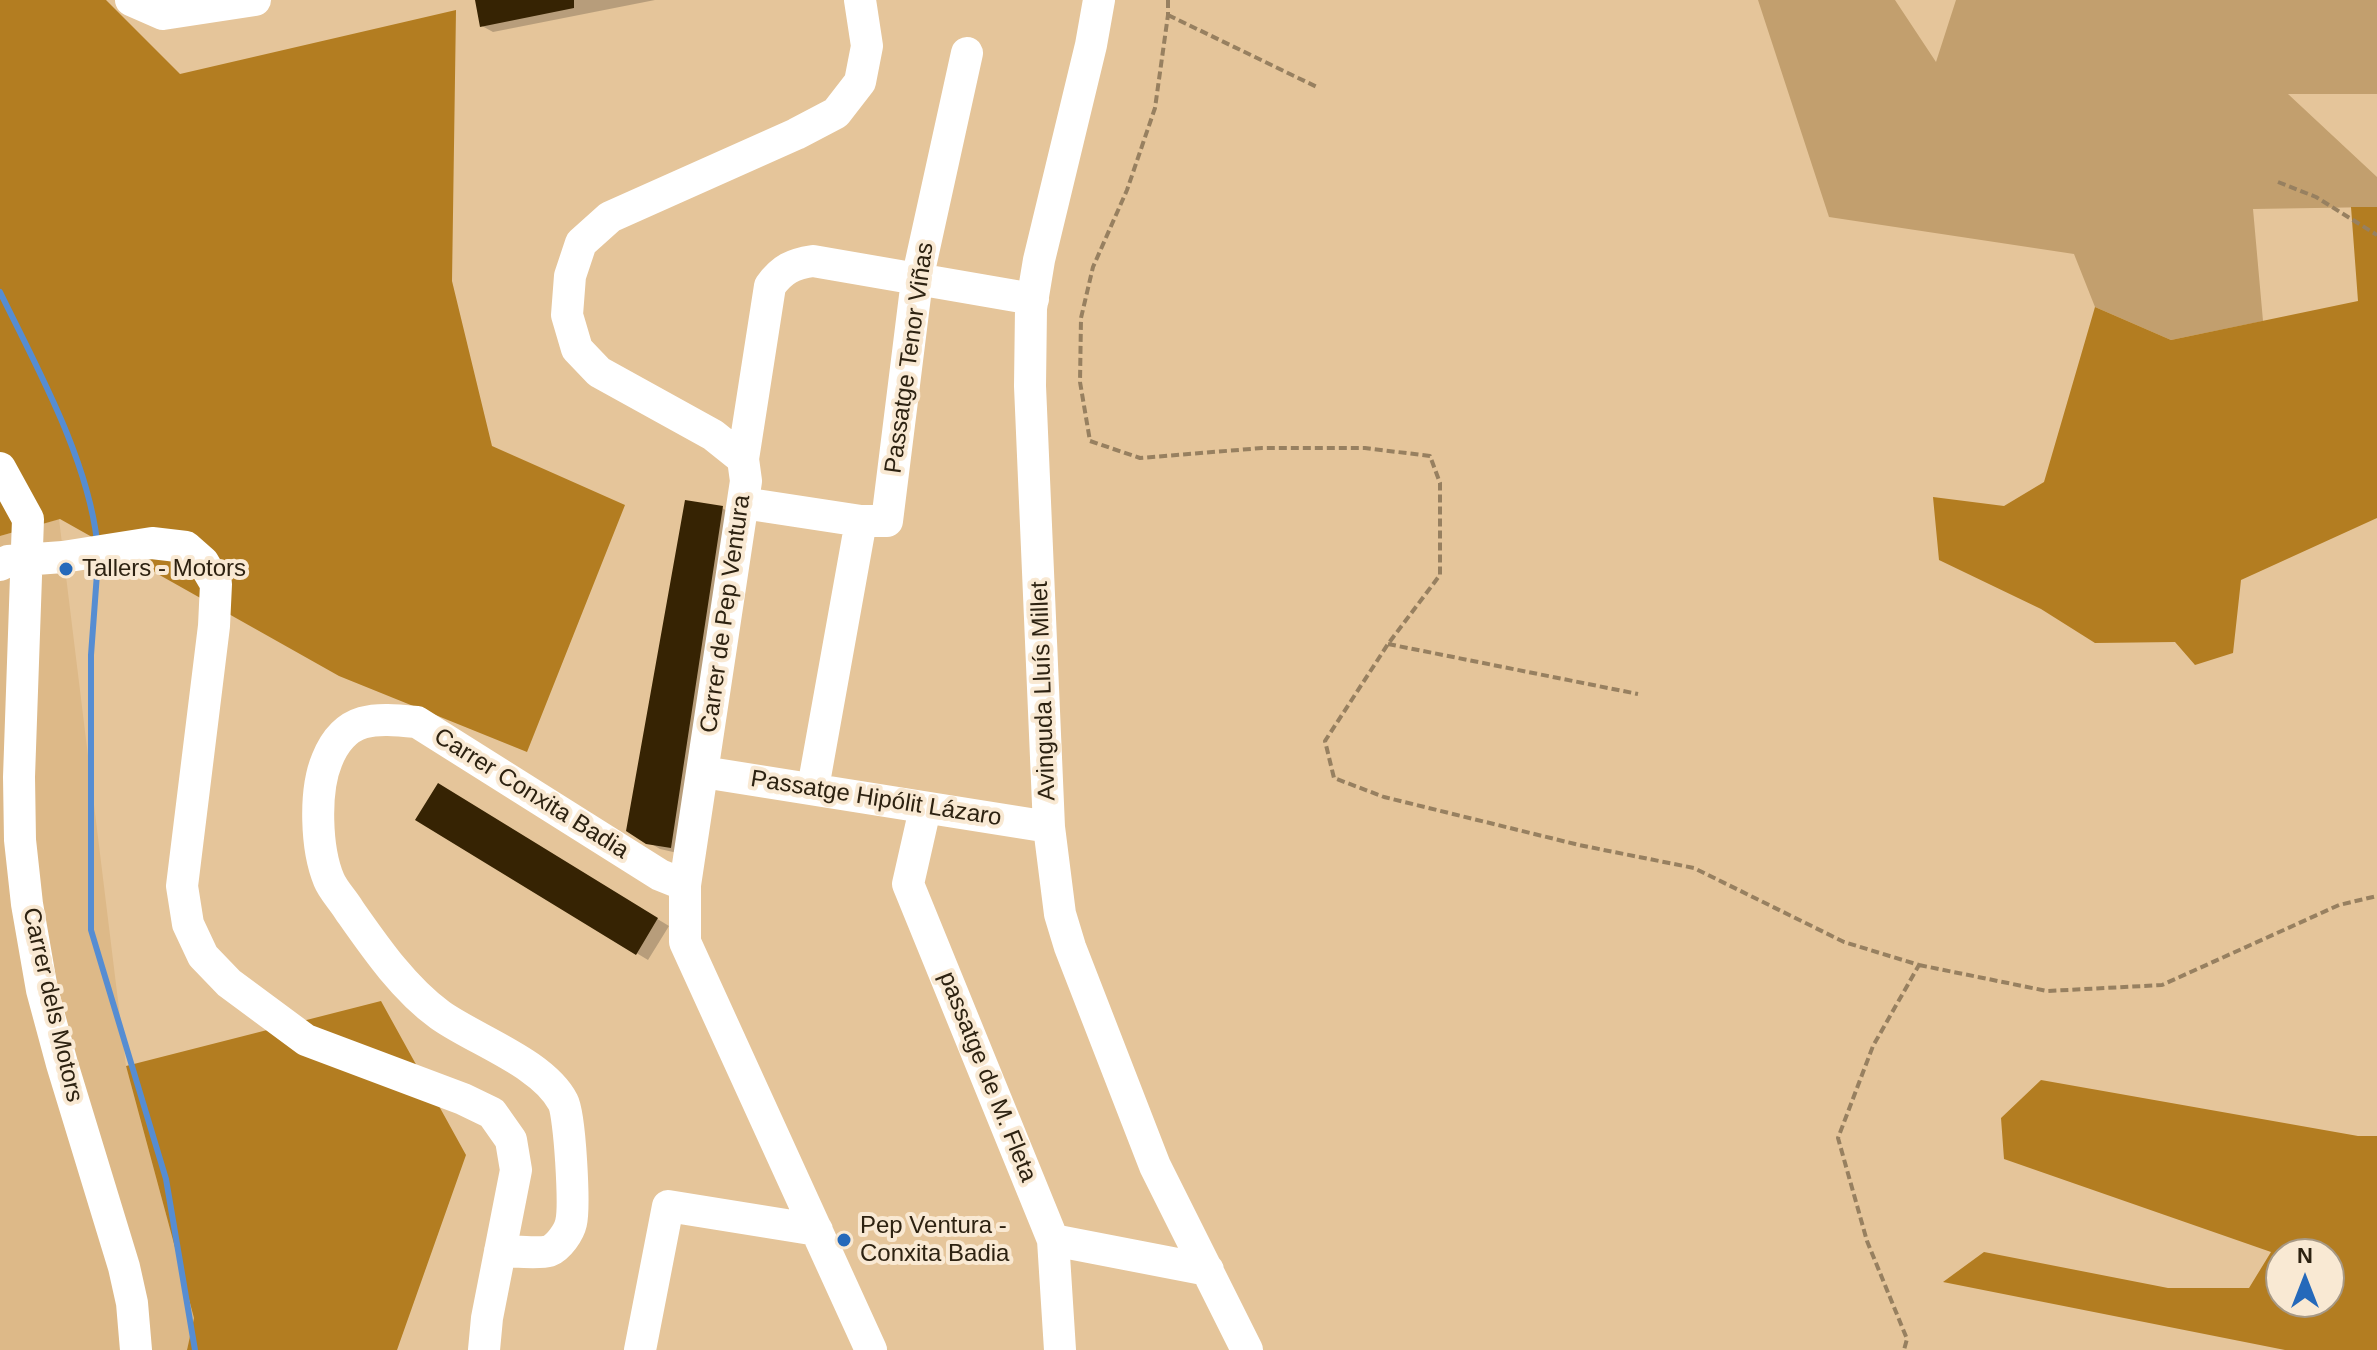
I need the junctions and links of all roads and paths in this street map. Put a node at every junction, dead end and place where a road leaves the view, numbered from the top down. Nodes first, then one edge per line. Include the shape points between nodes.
1 (131, 0) edge
2 (255, 0) edge
3 (860, 0) edge
4 (1099, 0) edge
5 (1168, 0) edge
6 (1168, 15) junction
7 (967, 53) dead end
8 (1319, 88) dead end
9 (2278, 182) dead end
10 (2377, 235) edge
11 (917, 280) junction
12 (1033, 299) junction
13 (743, 459) junction
14 (0, 468) edge
15 (743, 503) junction
16 (861, 521) junction
17 (14, 562) edge
18 (1388, 644) junction
19 (1638, 694) dead end
20 (703, 772) junction
21 (813, 788) junction
22 (925, 809) junction
23 (1049, 827) junction
24 (685, 885) junction
25 (2377, 896) edge
26 (1919, 965) junction
27 (817, 1230) junction
28 (1053, 1240) junction
29 (500, 1251) junction
30 (1208, 1270) junction
31 (136, 1350) edge
32 (484, 1350) edge
33 (640, 1350) edge
34 (871, 1350) edge
35 (1060, 1350) edge
36 (1247, 1350) edge
37 (1904, 1350) edge

1 - 2 street via 163,14
3 - 13 street, Carrer de Pep Ventura via 867,46 860,82 836,113 610,217 581,243 570,276 567,315 577,349 599,372 713,435
4 - 12 street, Avinguda Lluís Millet
5 - 6 path
6 - 8 path
6 - 18 path via 1155,108 1093,267 1081,318 1080,382 1090,441 1140,458 1262,448 1365,448 1430,456 1440,483 1440,575
7 - 11 street, Passatge Tenor Viñas
9 - 10 path via 2316,197
11 - 12 street
11 - 13 street via 813,261 780,271 770,286
11 - 16 street, Passatge Tenor Viñas via 887,521
12 - 23 street, Avinguda Lluís Millet via 1030,386
13 - 15 street, Carrer de Pep Ventura
14 - 17 street, Carrer dels Motors via 28,519
15 - 16 street
15 - 20 street, Carrer de Pep Ventura
16 - 21 street
17 - 29 street via 152,543 186,547 203,562 216,584 182,886 188,924 203,956 229,983 306,1040 492,1113 511,1140 516,1170
17 - 31 street, Carrer dels Motors via 20,840 27,904 42,990 124,1267
18 - 19 path
18 - 26 path via 1325,741 1334,778 1384,797 1694,868 1844,942
20 - 21 street, Passatge Hipólit Lázaro
20 - 24 street, Carrer de Pep Ventura
21 - 22 street, Passatge Hipólit Lázaro
22 - 23 street, Passatge Hipólit Lázaro
22 - 28 street, passatge de M. Fleta via 908,884
23 - 30 street, Avinguda Lluís Millet via 1060,914 1070,947 1155,1166
24 - 27 street, Carrer de Pep Ventura via 685,942
24 - 29 street, Carrer Conxita Badia via 660,875 417,722 377,718 345,730 326,761 319,802 320,847 329,881 361,927 397,975 440,1015 539,1074 564,1103 570,1136 571,1222 549,1251
25 - 26 path via 2339,905 2162,985 2047,991
26 - 37 path via 1873,1046 1838,1138 1867,1241 1907,1339
27 - 33 street via 668,1206
27 - 34 street, Carrer de Pep Ventura
28 - 30 street
28 - 35 street, passatge de M. Fleta
29 - 32 street
30 - 36 street, Avinguda Lluís Millet

